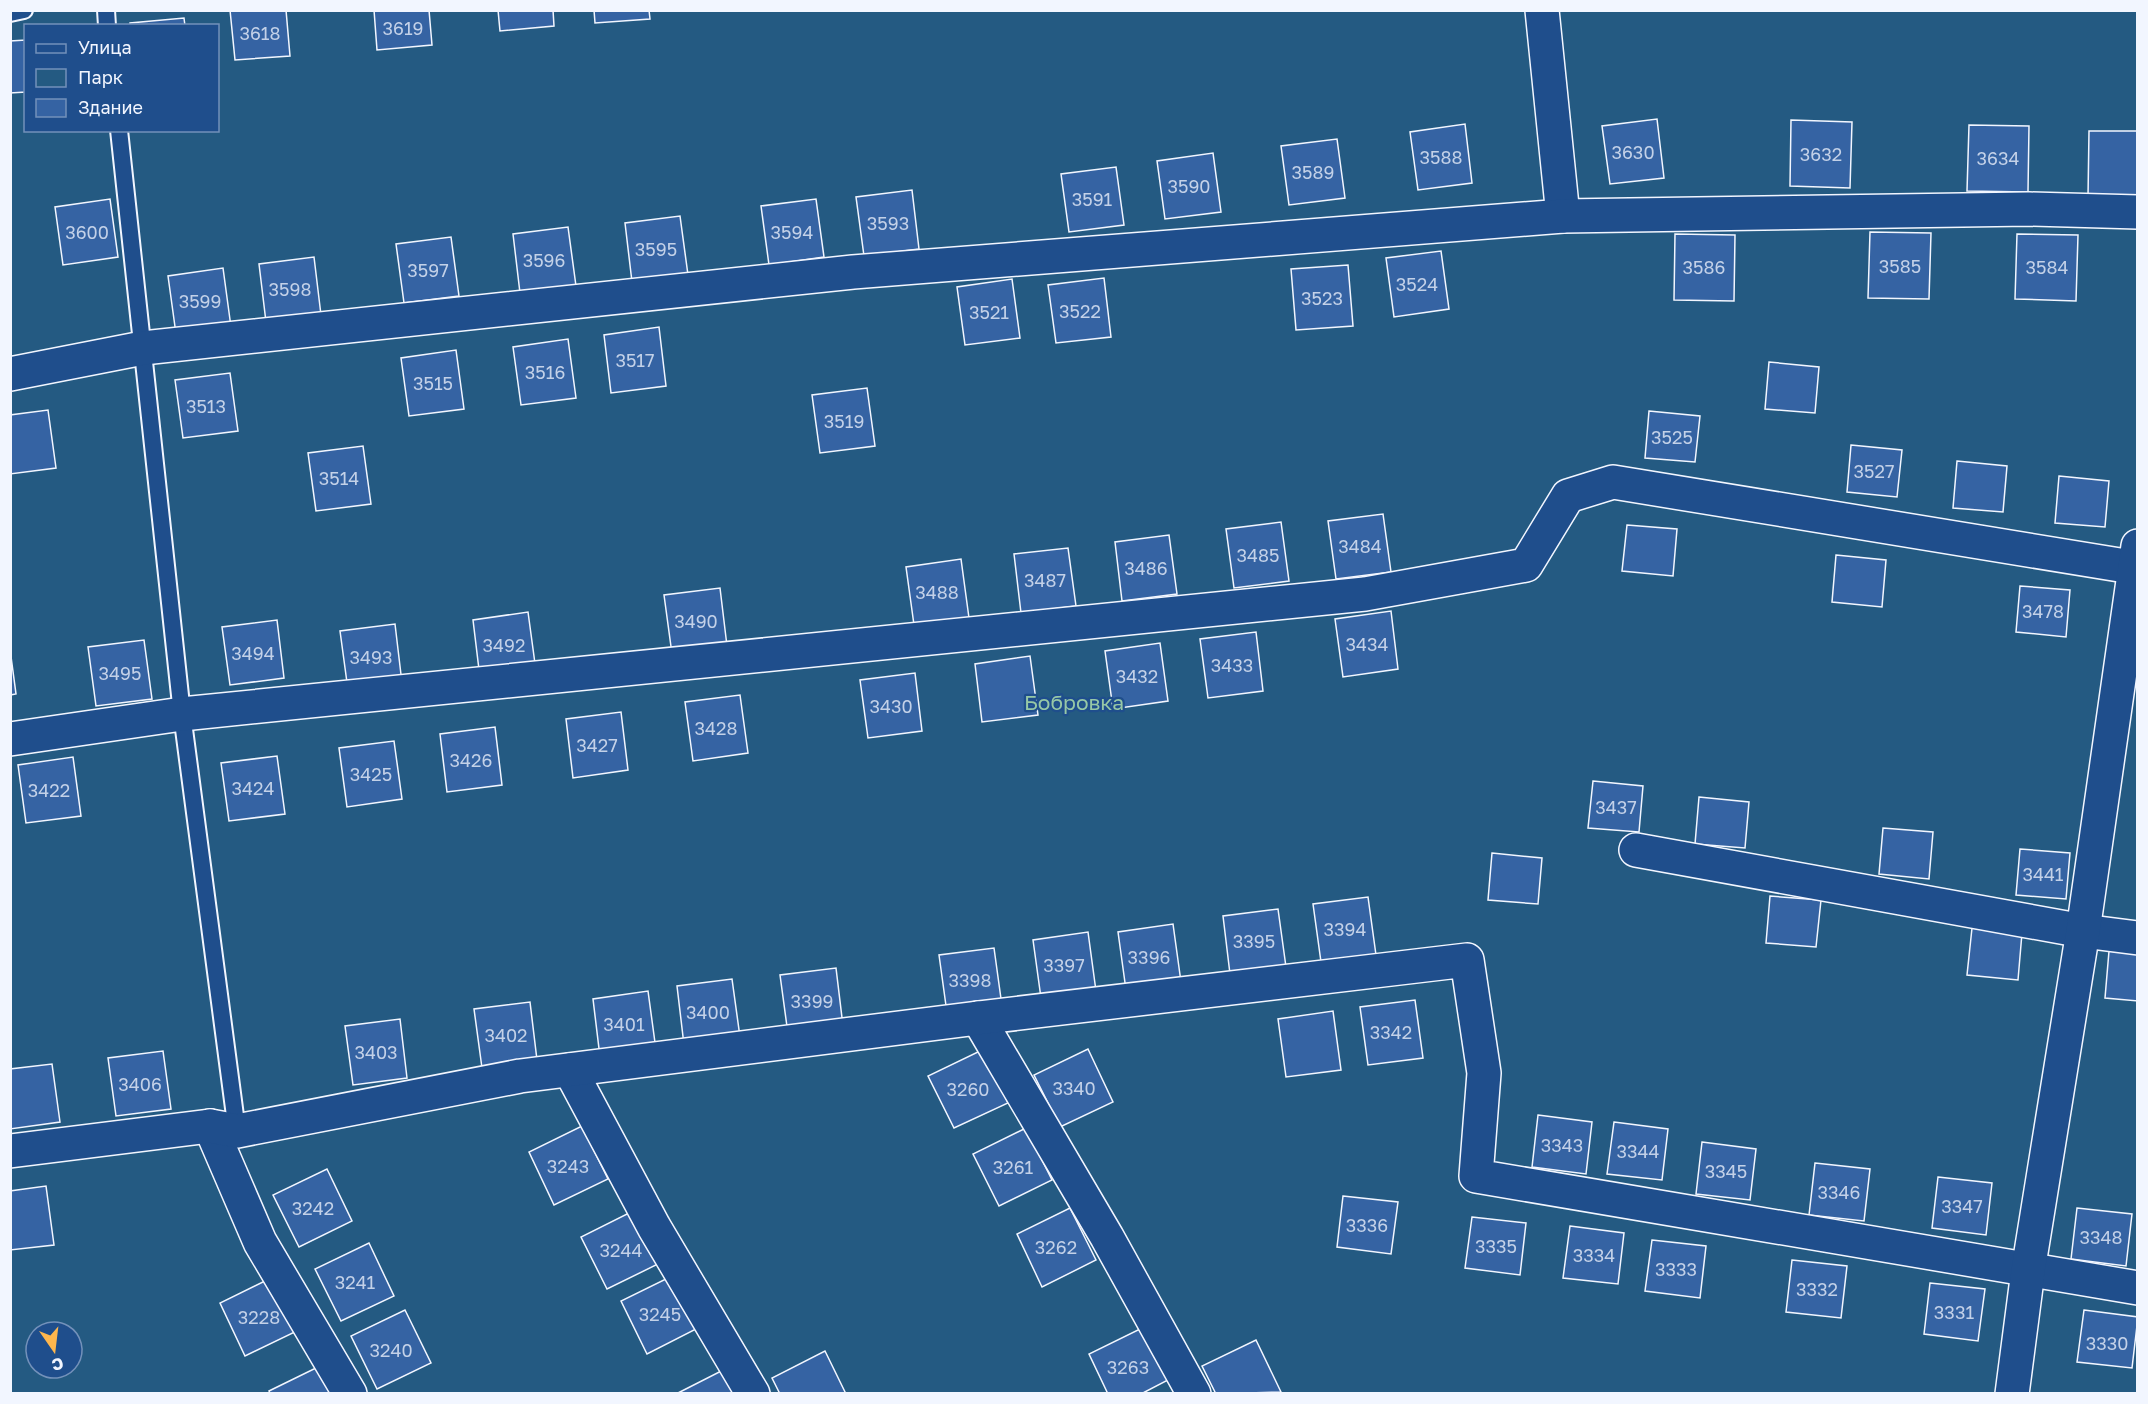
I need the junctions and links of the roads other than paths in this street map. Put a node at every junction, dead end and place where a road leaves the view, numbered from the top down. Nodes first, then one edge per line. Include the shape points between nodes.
1 (24, 10) edge
2 (1542, 10) edge
3 (10, 13) edge
4 (119, 132) edge
5 (2138, 212) edge
6 (1563, 216) junction
7 (143, 348) junction
8 (10, 374) edge
9 (2137, 561) edge
10 (182, 714) junction
11 (10, 739) edge
12 (1636, 850) dead end
13 (2083, 931) junction
14 (2138, 938) edge
15 (978, 1018) junction
16 (570, 1070) junction
17 (224, 1128) junction
18 (10, 1151) edge
19 (2028, 1270) junction
20 (2138, 1288) edge
21 (350, 1394) edge
22 (753, 1394) edge
23 (1194, 1394) edge
24 (2012, 1394) edge

1 - 3 lane
2 - 6 street
4 - 7 lane
5 - 6 street via 2029,209
6 - 7 street via 853,272
7 - 8 street
7 - 10 lane
9 - 10 street via 1613,482 1568,496 1526,564 1365,594
9 - 13 street
10 - 11 street
10 - 17 lane
12 - 13 street
13 - 14 street
13 - 19 street
15 - 16 street
15 - 19 street via 1467,960 1484,1073 1476,1176
15 - 23 street
16 - 17 street
16 - 22 street via 654,1227
17 - 18 street
17 - 21 street via 260,1242
19 - 20 street
19 - 24 street

